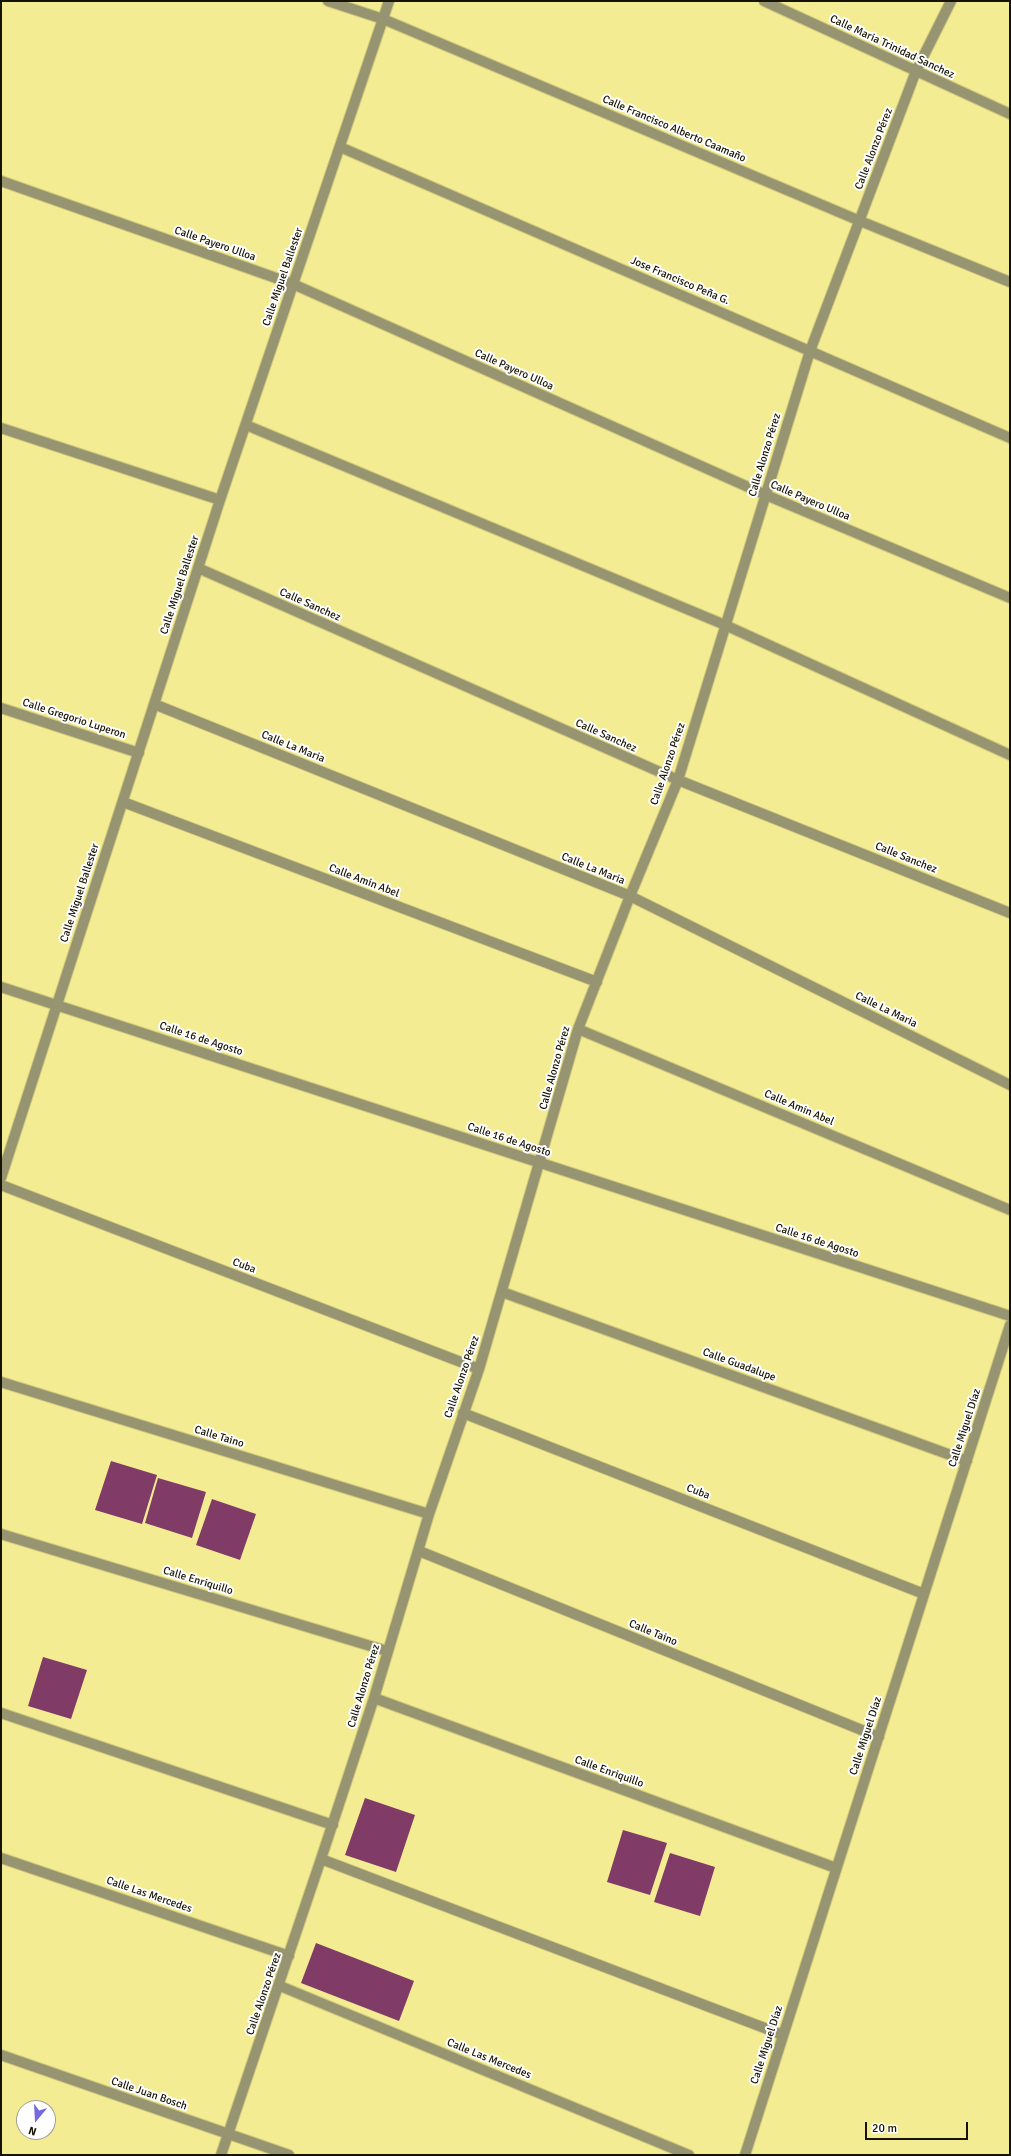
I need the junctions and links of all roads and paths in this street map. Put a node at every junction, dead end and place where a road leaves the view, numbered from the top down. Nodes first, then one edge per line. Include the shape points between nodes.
1 (328, 1) edge
2 (389, 1) edge
3 (764, 1) edge
4 (951, 1) edge
5 (383, 19) junction
6 (916, 71) junction
7 (1010, 114) edge
8 (340, 147) junction
9 (1, 181) edge
10 (860, 221) junction
11 (1010, 282) edge
12 (293, 284) junction
13 (810, 351) junction
14 (246, 425) junction
15 (1, 428) edge
16 (1010, 438) edge
17 (766, 495) junction
18 (220, 500) junction
19 (198, 568) junction
20 (1010, 598) edge
21 (725, 625) junction
22 (154, 704) junction
23 (1, 708) edge
24 (139, 753) junction
25 (1010, 755) edge
26 (678, 780) junction
27 (123, 802) junction
28 (630, 896) junction
29 (1010, 913) edge
30 (596, 982) junction
31 (1, 986) edge
32 (57, 1005) junction
33 (578, 1029) junction
34 (1010, 1085) edge
35 (541, 1163) junction
36 (1, 1178) edge
37 (1, 1185) edge
38 (1010, 1210) edge
39 (502, 1292) junction
40 (1010, 1316) edge
41 (1010, 1325) edge
42 (479, 1369) junction
43 (1, 1382) edge
44 (463, 1413) junction
45 (967, 1461) junction
46 (429, 1514) junction
47 (1, 1534) edge
48 (419, 1551) junction
49 (924, 1594) junction
50 (387, 1652) junction
51 (374, 1698) junction
52 (1, 1713) edge
53 (878, 1737) junction
54 (332, 1825) junction
55 (1, 1858) edge
56 (321, 1859) junction
57 (836, 1868) junction
58 (289, 1956) junction
59 (280, 1986) junction
60 (783, 2035) junction
61 (1, 2055) edge
62 (228, 2134) junction
63 (221, 2155) edge
64 (289, 2155) edge
65 (689, 2155) edge
66 (745, 2155) edge

1 - 5 street, Calle Francisco Alberto Caamaño
2 - 5 street, Calle Miguel Ballester
3 - 6 street, Calle Maria Trinidad Sanchez
4 - 6 street, Calle Alonzo Pérez
5 - 8 street, Calle Miguel Ballester
5 - 10 street, Calle Francisco Alberto Caamaño
6 - 7 street, Calle Maria Trinidad Sanchez
6 - 10 street, Calle Alonzo Pérez
8 - 12 street, Calle Miguel Ballester
8 - 13 street, Jose Francisco Peña G.
9 - 12 street, Calle Payero Ulloa
10 - 11 street, Calle Francisco Alberto Caamaño
10 - 13 street, Calle Alonzo Pérez
12 - 14 street, Calle Miguel Ballester
12 - 17 street, Calle Payero Ulloa
13 - 16 street, Jose Francisco Peña G.
13 - 17 street, Calle Alonzo Pérez
14 - 18 street, Calle Miguel Ballester
14 - 21 street
15 - 18 street
17 - 20 street, Calle Payero Ulloa
17 - 21 street, Calle Alonzo Pérez
18 - 19 street, Calle Miguel Ballester
19 - 22 street, Calle Miguel Ballester
19 - 26 street, Calle Sanchez
21 - 25 street
21 - 26 street, Calle Alonzo Pérez
22 - 24 street, Calle Miguel Ballester
22 - 28 street, Calle La Maria
23 - 24 street, Calle Gregorio Luperon
24 - 27 street, Calle Miguel Ballester
26 - 28 street, Calle Alonzo Pérez
26 - 29 street, Calle Sanchez
27 - 30 street, Calle Amin Abel
27 - 32 street, Calle Miguel Ballester
28 - 30 street, Calle Alonzo Pérez
28 - 34 street, Calle La Maria
30 - 33 street, Calle Alonzo Pérez
31 - 32 street, Calle 16 de Agosto
32 - 35 street, Calle 16 de Agosto
32 - 36 street, Calle Miguel Ballester
33 - 35 street, Calle Alonzo Pérez
33 - 38 street, Calle Amin Abel
35 - 39 street, Calle Alonzo Pérez
35 - 40 street, Calle 16 de Agosto
37 - 42 street, Cuba
39 - 42 street, Calle Alonzo Pérez
39 - 45 street, Calle Guadalupe
41 - 45 street, Calle Miguel Díaz
42 - 44 street, Calle Alonzo Pérez
43 - 46 street, Calle Taino
44 - 46 street, Calle Alonzo Pérez
44 - 49 street, Cuba
45 - 49 street, Calle Miguel Díaz
46 - 48 street, Calle Alonzo Pérez
47 - 50 street, Calle Enriquillo
48 - 50 street, Calle Alonzo Pérez
48 - 53 street, Calle Taino
49 - 53 street, Calle Miguel Díaz
50 - 51 street, Calle Alonzo Pérez
51 - 54 street, Calle Alonzo Pérez
51 - 57 street, Calle Enriquillo
52 - 54 street
53 - 57 street, Calle Miguel Díaz
54 - 56 street, Calle Alonzo Pérez
55 - 58 street, Calle Las Mercedes
56 - 58 street, Calle Alonzo Pérez
56 - 60 street
57 - 60 street, Calle Miguel Díaz
58 - 59 street, Calle Alonzo Pérez
59 - 62 street, Calle Alonzo Pérez
59 - 65 street, Calle Las Mercedes
60 - 66 street, Calle Miguel Díaz
61 - 62 street, Calle Juan Bosch
62 - 63 street, Calle Alonzo Pérez
62 - 64 street, Calle Juan Bosch

